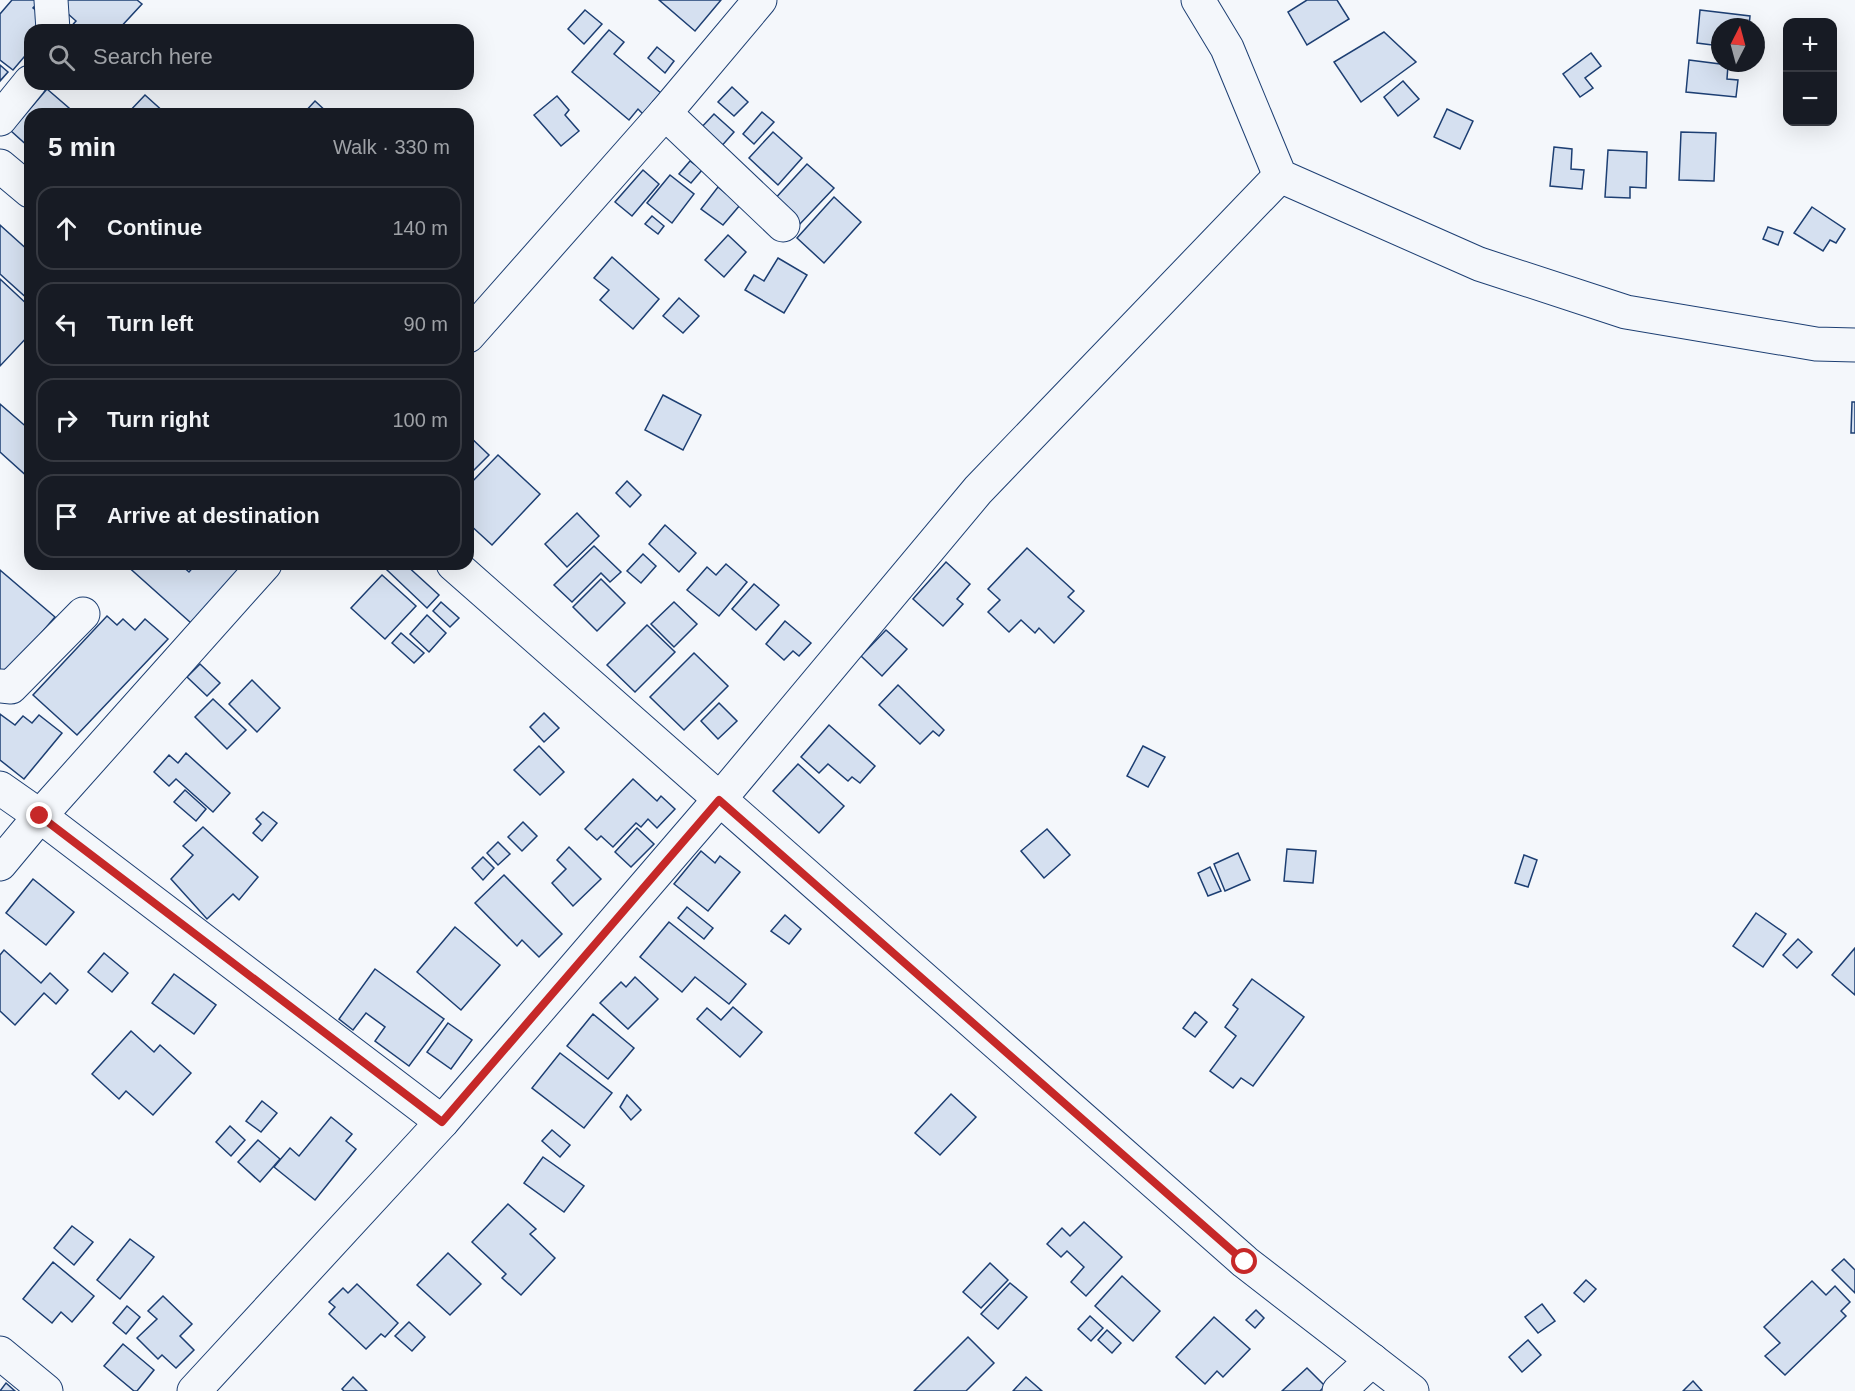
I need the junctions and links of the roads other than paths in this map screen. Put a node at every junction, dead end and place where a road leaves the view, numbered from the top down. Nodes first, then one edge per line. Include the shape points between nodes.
1 (51, 0) edge
2 (760, 0) edge
3 (1198, 0) edge
4 (53, 24) edge
5 (24, 89) edge
6 (665, 113) junction
7 (0, 119) edge
8 (0, 167) edge
9 (1280, 176) junction
10 (24, 186) edge
11 (783, 225) dead end
12 (474, 329) edge
13 (1855, 345) edge
14 (260, 570) edge
15 (460, 570) edge
16 (82, 614) dead end
17 (0, 686) edge
18 (0, 788) edge
19 (719, 800) junction
20 (40, 816) junction
21 (0, 864) edge
22 (442, 1122) junction
23 (0, 1353) edge
24 (1372, 1360) junction
25 (46, 1391) edge
26 (194, 1391) edge
27 (1340, 1391) edge
28 (1412, 1391) edge

1 - 4 street
2 - 6 street
3 - 9 street via 1227,48
5 - 7 street
6 - 11 street
6 - 12 street
8 - 10 street
9 - 13 street via 1479,264 1626,312 1816,344
9 - 19 street via 978,490
14 - 20 street
15 - 19 street
16 - 17 street via 10,687
18 - 20 street
19 - 22 street
19 - 24 street via 1245,1262
20 - 21 street
20 - 22 street
22 - 26 street
23 - 25 street
24 - 27 street
24 - 28 street

